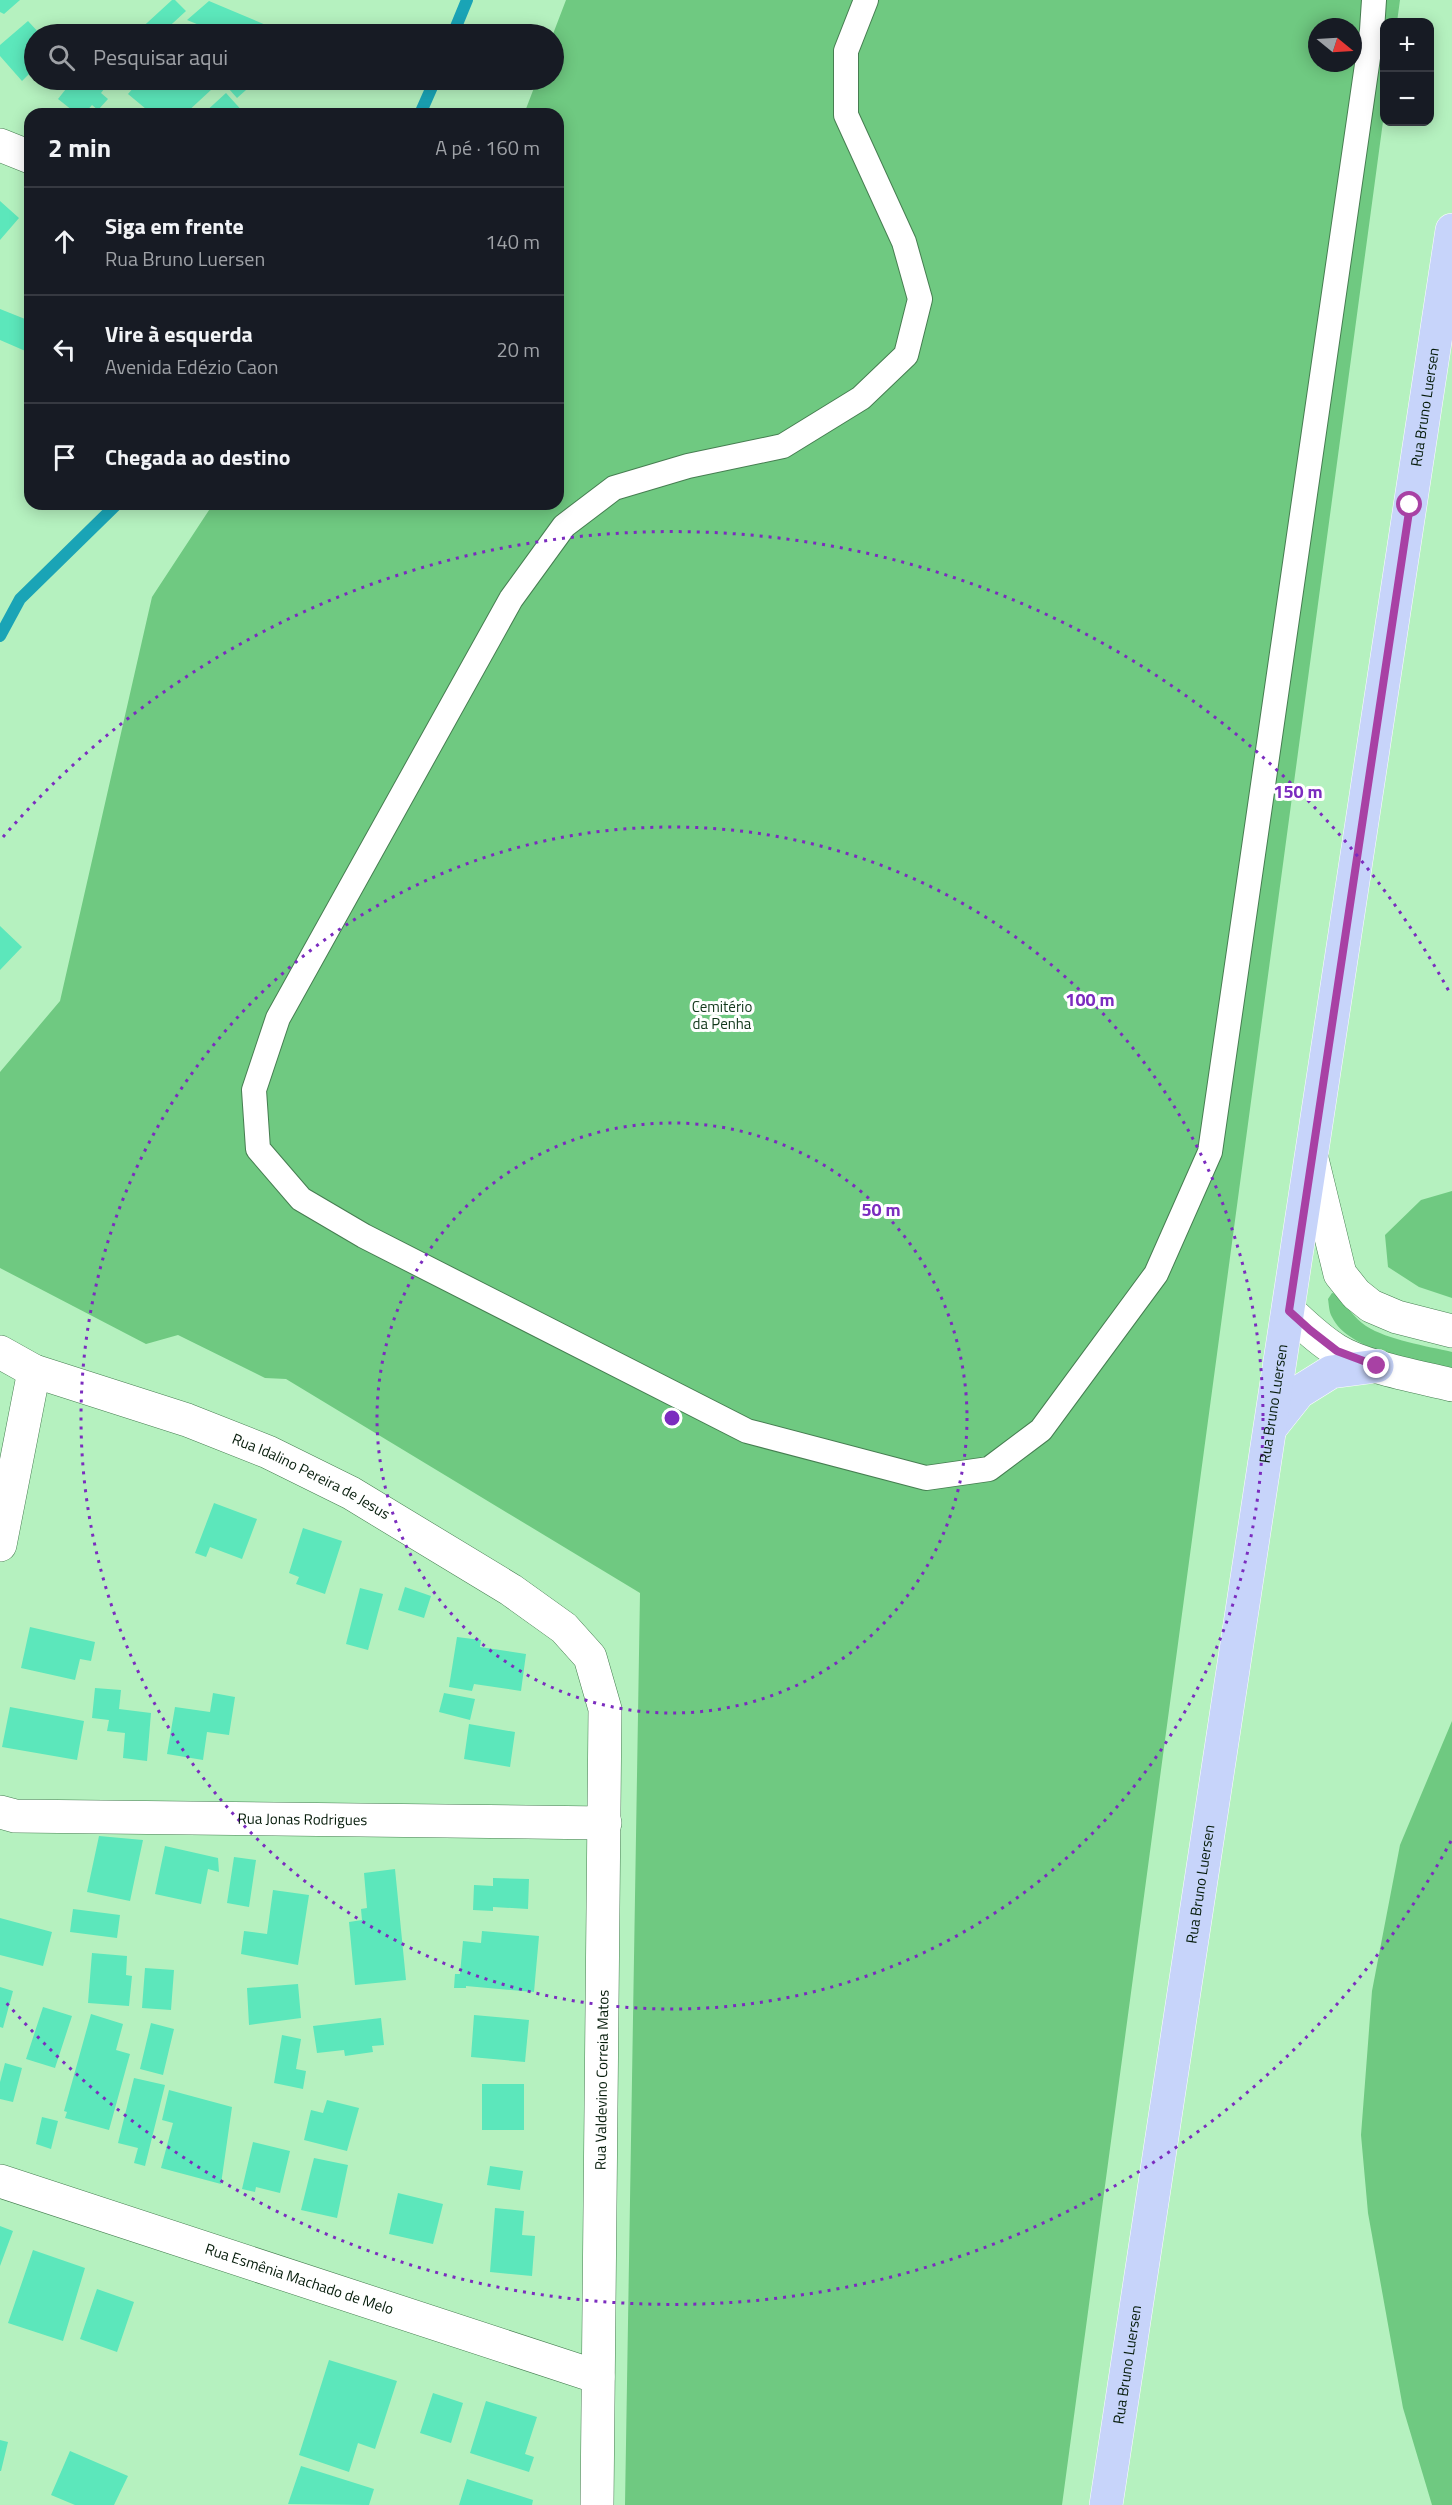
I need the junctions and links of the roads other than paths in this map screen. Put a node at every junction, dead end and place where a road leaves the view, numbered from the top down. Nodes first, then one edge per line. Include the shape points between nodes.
1 (866, 0) edge
2 (1374, 0) edge
3 (0, 145) edge
4 (24, 155) edge
5 (1452, 230) edge
6 (1312, 1159) junction
7 (1289, 1311) junction
8 (1452, 1331) edge
9 (0, 1352) edge
10 (1377, 1366) junction
11 (34, 1371) junction
12 (1452, 1385) edge
13 (1272, 1426) junction
14 (0, 1545) edge
15 (590, 1657) joint
16 (0, 1812) edge
17 (605, 1822) junction
18 (0, 2181) edge
19 (598, 2377) junction
20 (597, 2505) edge
21 (1106, 2505) edge

1 - 2 lane via 846,51 846,115 904,242 920,299 906,355 861,398 783,446 688,466 614,488 564,526 511,599 278,1018 254,1090 258,1149 301,1199 364,1236 747,1431 926,1478 989,1469 1041,1430 1156,1274 1210,1152
3 - 4 street
5 - 6 main road, Rua Bruno Luersen
6 - 7 main road, Rua Bruno Luersen
6 - 8 street via 1340,1274 1356,1294 1371,1306 1397,1317
7 - 10 street via 1337,1351
7 - 13 main road, Rua Bruno Luersen
9 - 11 street, Rua Idalino Pereira de Jesus
10 - 12 street
10 - 13 main road via 1331,1372 1299,1392
11 - 14 street
11 - 15 street, Rua Idalino Pereira de Jesus via 187,1420 268,1452 351,1493 510,1590 564,1628
13 - 21 main road, Rua Bruno Luersen
15 - 17 street, Rua Valdevino Correia Matos via 605,1709
16 - 17 street, Rua Jonas Rodrigues via 15,1816
17 - 19 street, Rua Valdevino Correia Matos
18 - 19 street, Rua Esmênia Machado de Melo
19 - 20 street, Rua Valdevino Correia Matos

